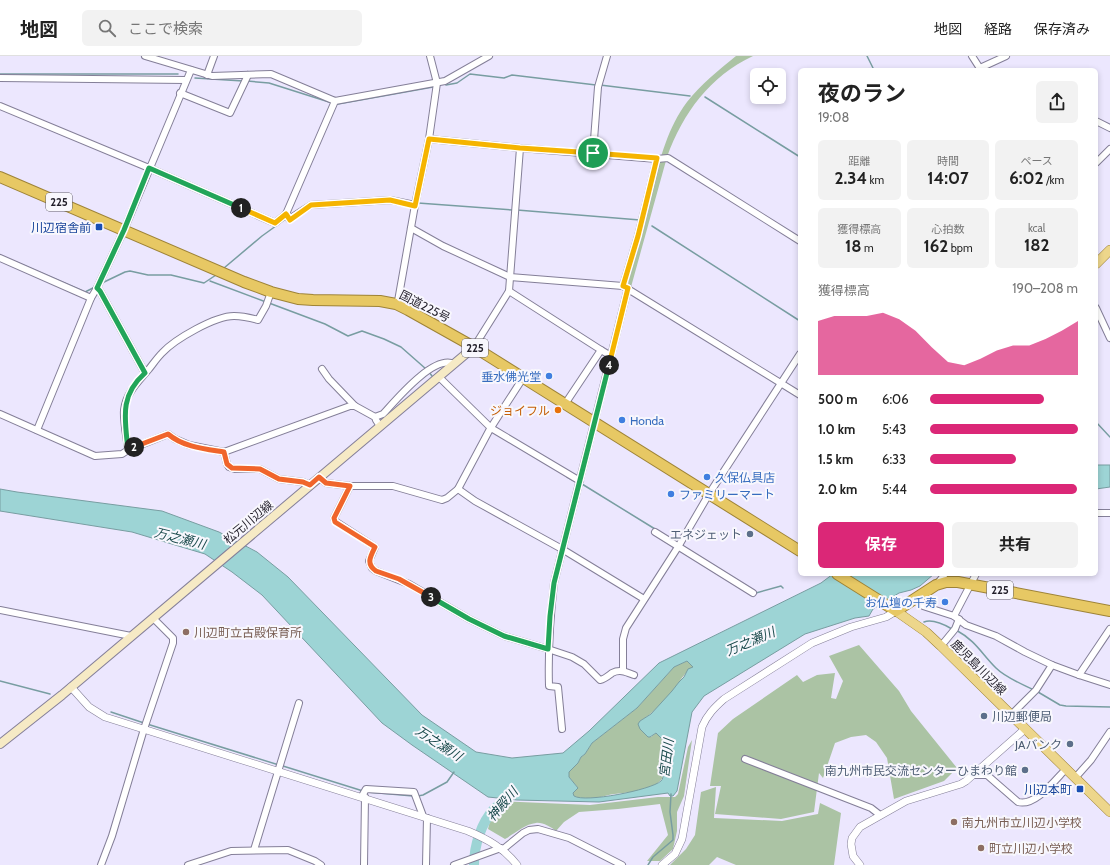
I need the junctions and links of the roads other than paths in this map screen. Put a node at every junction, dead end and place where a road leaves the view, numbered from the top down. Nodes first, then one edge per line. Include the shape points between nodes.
1 (145, 56) edge
2 (214, 56) edge
3 (430, 56) edge
4 (489, 56) edge
5 (607, 56) edge
6 (972, 56) edge
7 (1006, 56) edge
8 (986, 65) junction
9 (979, 68) edge
10 (982, 68) edge
11 (990, 68) edge
12 (190, 70) junction
13 (207, 75) junction
14 (0, 78) edge
15 (246, 79) junction
16 (186, 80) junction
17 (437, 83) junction
18 (180, 93) junction
19 (335, 101) junction
20 (0, 106) edge
21 (1098, 122) edge
22 (1110, 128) edge
23 (429, 139) junction
24 (520, 148) junction
25 (1110, 149) edge
26 (593, 153) junction
27 (657, 158) junction
28 (1098, 161) edge
29 (149, 168) junction
30 (0, 177) edge
31 (415, 203) junction
32 (287, 216) junction
33 (411, 228) junction
34 (124, 230) junction
35 (798, 240) edge
36 (1110, 250) edge
37 (0, 258) edge
38 (1098, 262) edge
39 (510, 277) junction
40 (98, 286) junction
41 (626, 287) junction
42 (271, 292) junction
43 (509, 292) junction
44 (91, 298) junction
45 (396, 304) junction
46 (1098, 312) edge
47 (1110, 338) edge
48 (474, 347) junction
49 (601, 350) junction
50 (611, 356) junction
51 (798, 357) edge
52 (454, 364) junction
53 (322, 368) dead end
54 (145, 373) junction
55 (439, 377) junction
56 (523, 378) junction
57 (781, 383) junction
58 (798, 394) edge
59 (565, 404) junction
60 (355, 406) junction
61 (0, 414) edge
62 (375, 417) junction
63 (595, 423) junction
64 (380, 426) junction
65 (491, 428) junction
66 (37, 430) junction
67 (128, 450) junction
68 (224, 452) junction
69 (319, 477) junction
70 (580, 481) junction
71 (310, 485) junction
72 (350, 486) junction
73 (458, 489) junction
74 (709, 494) junction
75 (1098, 513) edge
76 (1110, 513) edge
77 (655, 532) dead end
78 (679, 545) junction
79 (562, 549) junction
80 (798, 550) edge
81 (840, 576) edge
82 (943, 576) edge
83 (975, 576) edge
84 (970, 584) junction
85 (936, 585) junction
86 (753, 593) dead end
87 (920, 596) junction
88 (644, 599) junction
89 (0, 610) edge
90 (896, 611) junction
91 (1110, 611) edge
92 (153, 618) junction
93 (957, 618) junction
94 (1110, 629) edge
95 (131, 636) junction
96 (941, 646) junction
97 (548, 649) junction
98 (1052, 665) junction
99 (623, 671) junction
100 (634, 675) dead end
101 (1080, 675) junction
102 (1110, 684) edge
103 (71, 687) junction
104 (299, 703) dead end
105 (1011, 715) junction
106 (145, 725) junction
107 (562, 729) dead end
108 (1025, 729) junction
109 (1110, 732) edge
110 (0, 744) edge
111 (745, 759) dead end
112 (280, 767) junction
113 (1066, 768) junction
114 (973, 775) junction
115 (1075, 778) junction
116 (364, 794) junction
117 (1110, 812) edge
118 (880, 815) junction
119 (425, 817) junction
120 (502, 849) junction
121 (254, 850) junction
122 (101, 865) edge
123 (188, 865) edge
124 (321, 865) edge
125 (364, 865) edge
126 (426, 865) edge
127 (454, 865) edge
128 (517, 865) edge
129 (622, 865) edge
130 (662, 865) edge
131 (860, 865) edge

1 - 12 street
2 - 13 street
3 - 17 street
4 - 17 street
5 - 26 street via 599,85
6 - 9 street
7 - 8 street
8 - 10 street
8 - 11 street
12 - 13 street
12 - 16 street
13 - 15 street
14 - 16 street
15 - 18 street via 230,113
15 - 19 street via 271,74
16 - 18 street
17 - 19 street
17 - 23 street
18 - 29 street
19 - 32 street
20 - 29 street
21 - 22 street
23 - 24 street
23 - 31 street
24 - 26 street
24 - 39 street
25 - 28 street
26 - 27 street
27 - 35 street via 668,158
27 - 41 street
29 - 32 street via 275,223
29 - 34 street
30 - 34 highway, 国道225号 / 225
31 - 32 street via 390,200 311,205 290,220
31 - 33 street
33 - 39 street
33 - 45 street
34 - 40 street
34 - 42 highway, 国道225号 / 225
36 - 38 main road
37 - 44 street
39 - 41 street
39 - 43 street
40 - 44 street
40 - 54 street
41 - 50 street
41 - 57 street
42 - 45 highway, 国道225号 / 225 via 298,299 380,301
42 - 54 street via 258,320 230,317 212,322 168,348
43 - 48 street
43 - 49 street
44 - 66 street
45 - 48 highway, 国道225号 / 225
46 - 47 street
48 - 52 main road, 松元川辺線
48 - 56 highway, 国道225号 / 225
49 - 50 street
49 - 59 street
50 - 63 street
51 - 57 street
52 - 55 main road, 松元川辺線
52 - 62 street via 444,363 425,372 383,414
53 - 60 street
54 - 67 street via 132,389 124,411
55 - 64 main road, 松元川辺線
55 - 65 street
56 - 59 highway, 国道225号 / 225
56 - 65 street
57 - 58 street
57 - 74 street
59 - 63 highway, 国道225号 / 225
60 - 62 street
60 - 68 street
61 - 66 street
62 - 64 street
63 - 70 street
63 - 74 highway, 国道225号 / 225
64 - 69 main road, 松元川辺線
65 - 70 street
65 - 73 street
66 - 67 street via 95,456 122,454
67 - 68 street via 168,434 189,445
68 - 71 street via 227,464 232,468 260,469 279,479
69 - 71 main road, 松元川辺線
69 - 72 street via 326,483
70 - 79 street
71 - 92 main road, 松元川辺線
72 - 73 street via 393,486 442,500
72 - 97 street via 334,518 335,522 375,547 369,561 372,568 409,584 497,633
73 - 79 street
74 - 78 street
74 - 80 highway, 国道225号 / 225
75 - 76 street
77 - 78 street
78 - 86 street
78 - 88 street
79 - 88 street
79 - 97 street via 554,583
81 - 90 highway
82 - 85 street
83 - 84 street
84 - 85 highway, 225 via 946,582
84 - 91 highway, 225
84 - 93 street
85 - 87 highway, 225
87 - 90 highway, 225
87 - 93 street via 923,606
88 - 99 street via 626,628 623,639
89 - 95 street
90 - 96 main road, 鹿児島川辺線
90 - 130 street via 886,617 851,626 812,643 714,707 702,727 682,839 675,854
92 - 95 main road, 松元川辺線
92 - 106 street via 173,638 173,643
93 - 96 street via 954,630
93 - 98 street via 966,625 996,636
94 - 101 street
95 - 103 main road, 松元川辺線
96 - 105 main road, 鹿児島川辺線
97 - 99 street via 584,664 600,680 613,672
97 - 107 street via 549,686 558,686
98 - 101 street
98 - 105 street via 1035,691
99 - 100 street
101 - 102 street
103 - 106 street via 84,702 105,717
103 - 110 main road, 松元川辺線
104 - 112 street
105 - 108 main road, 鹿児島川辺線
106 - 112 street
106 - 122 street
108 - 113 main road, 鹿児島川辺線
108 - 114 street
109 - 115 street
111 - 118 street via 872,808
112 - 116 street
112 - 121 street
113 - 114 street via 1036,799 1023,803 1018,802 987,775
113 - 115 main road, 鹿児島川辺線
114 - 118 street via 961,784 906,801
115 - 117 main road, 鹿児島川辺線
116 - 119 street
116 - 119 street via 366,790 414,792
116 - 125 street
118 - 131 street via 860,827 852,838 851,850
119 - 120 street via 486,838
119 - 126 street
120 - 127 street
120 - 128 street
120 - 129 street via 523,833 538,829 569,838
121 - 123 street via 231,851
121 - 124 street via 288,850

